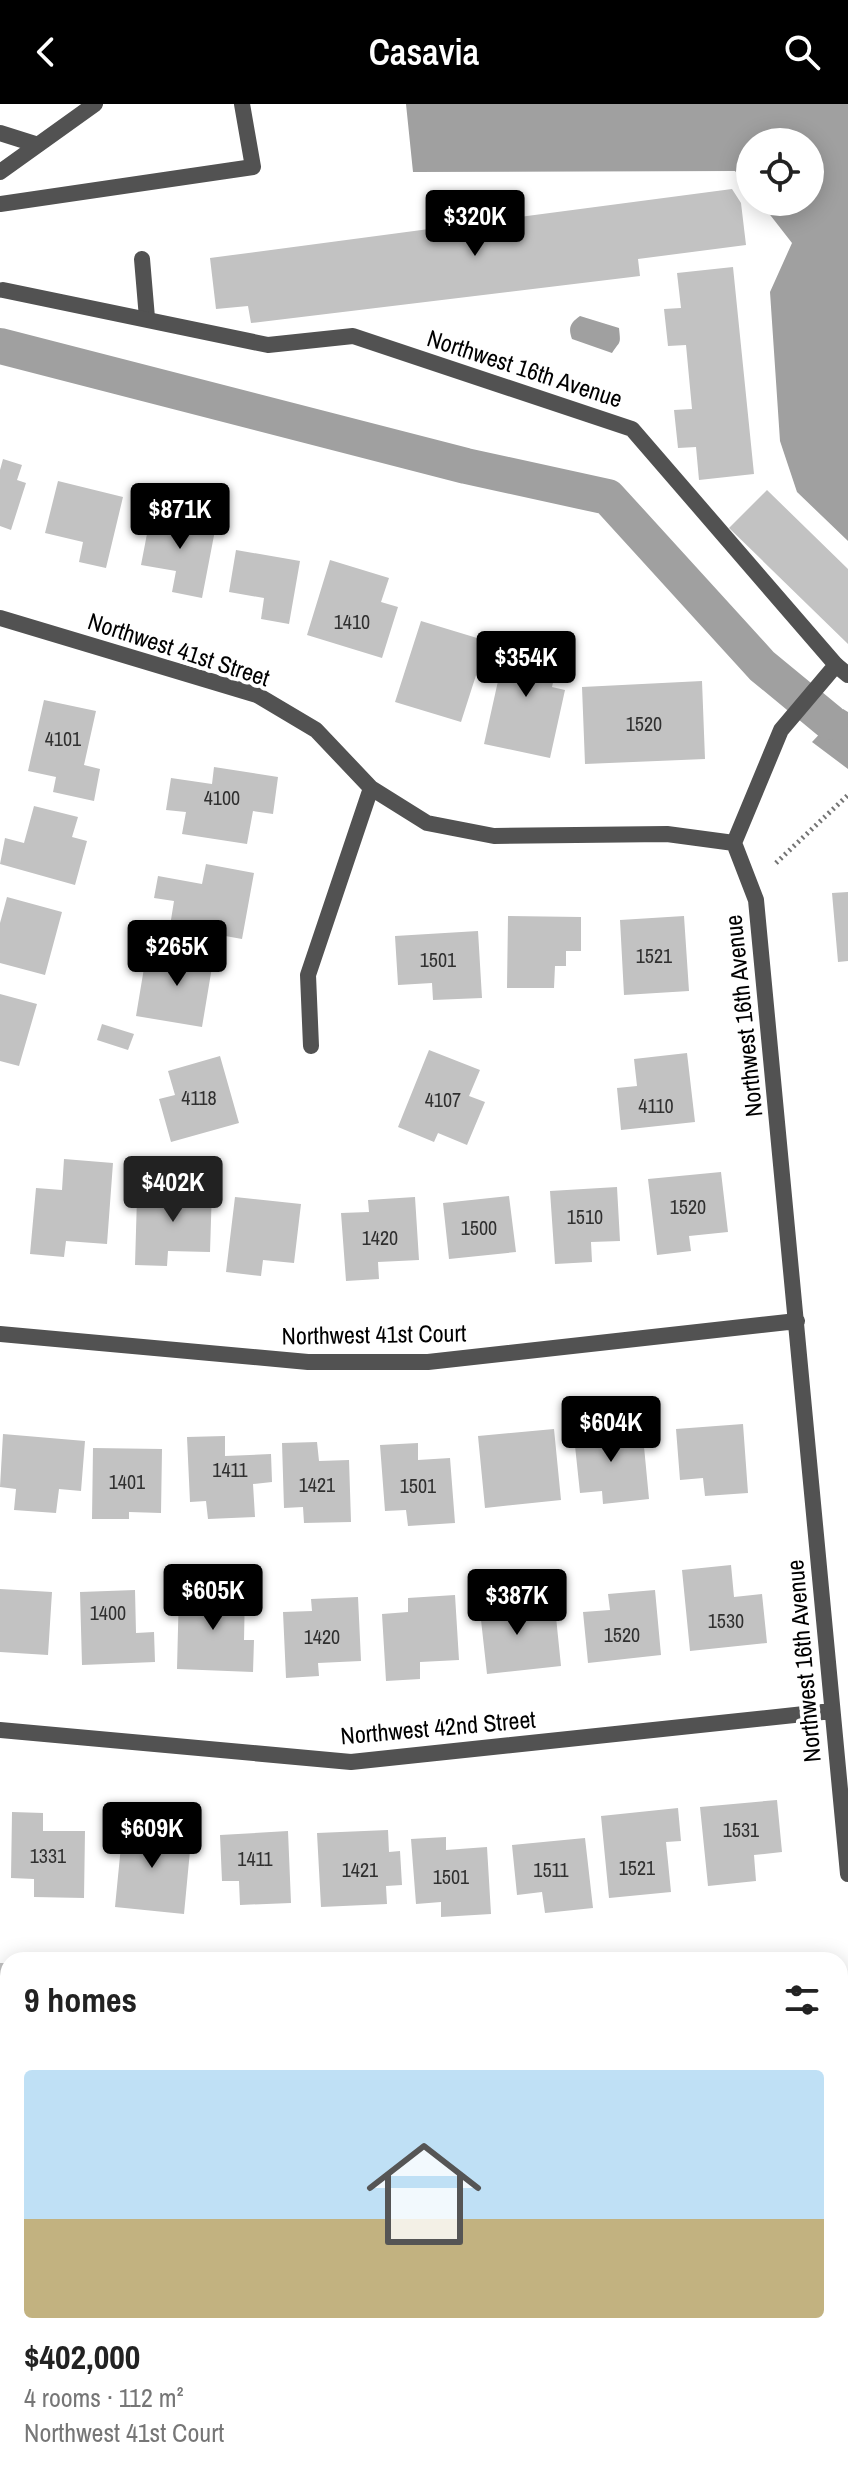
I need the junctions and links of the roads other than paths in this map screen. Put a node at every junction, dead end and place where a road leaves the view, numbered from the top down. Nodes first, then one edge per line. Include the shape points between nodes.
1 (95, 104) edge
2 (242, 104) edge
3 (0, 133) edge
4 (38, 145) junction
5 (0, 172) edge
6 (0, 204) edge
7 (142, 259) dead end
8 (3, 290) dead end
9 (147, 318) junction
10 (0, 618) edge
11 (842, 670) edge
12 (371, 788) junction
13 (734, 843) junction
14 (311, 1046) dead end
15 (797, 1321) junction
16 (0, 1334) edge
17 (832, 1711) junction
18 (0, 1730) edge
19 (848, 1874) edge

1 - 4 street
2 - 6 street via 253,167
3 - 4 street
4 - 5 street
7 - 9 street
8 - 9 street, Northwest 16th Avenue
9 - 11 street, Northwest 16th Avenue via 268,345 353,336 632,429
10 - 12 street, Northwest 41st Street via 257,695 316,730
11 - 13 street, Northwest 16th Avenue via 781,730
12 - 13 street, Northwest 41st Street via 427,823 494,836 667,834
12 - 14 street via 308,975
13 - 15 street, Northwest 16th Avenue via 756,900
15 - 16 street, Northwest 41st Court via 428,1362 308,1362
15 - 17 street, Northwest 16th Avenue
17 - 18 street, Northwest 42nd Street via 351,1762
17 - 19 street, Northwest 16th Avenue

